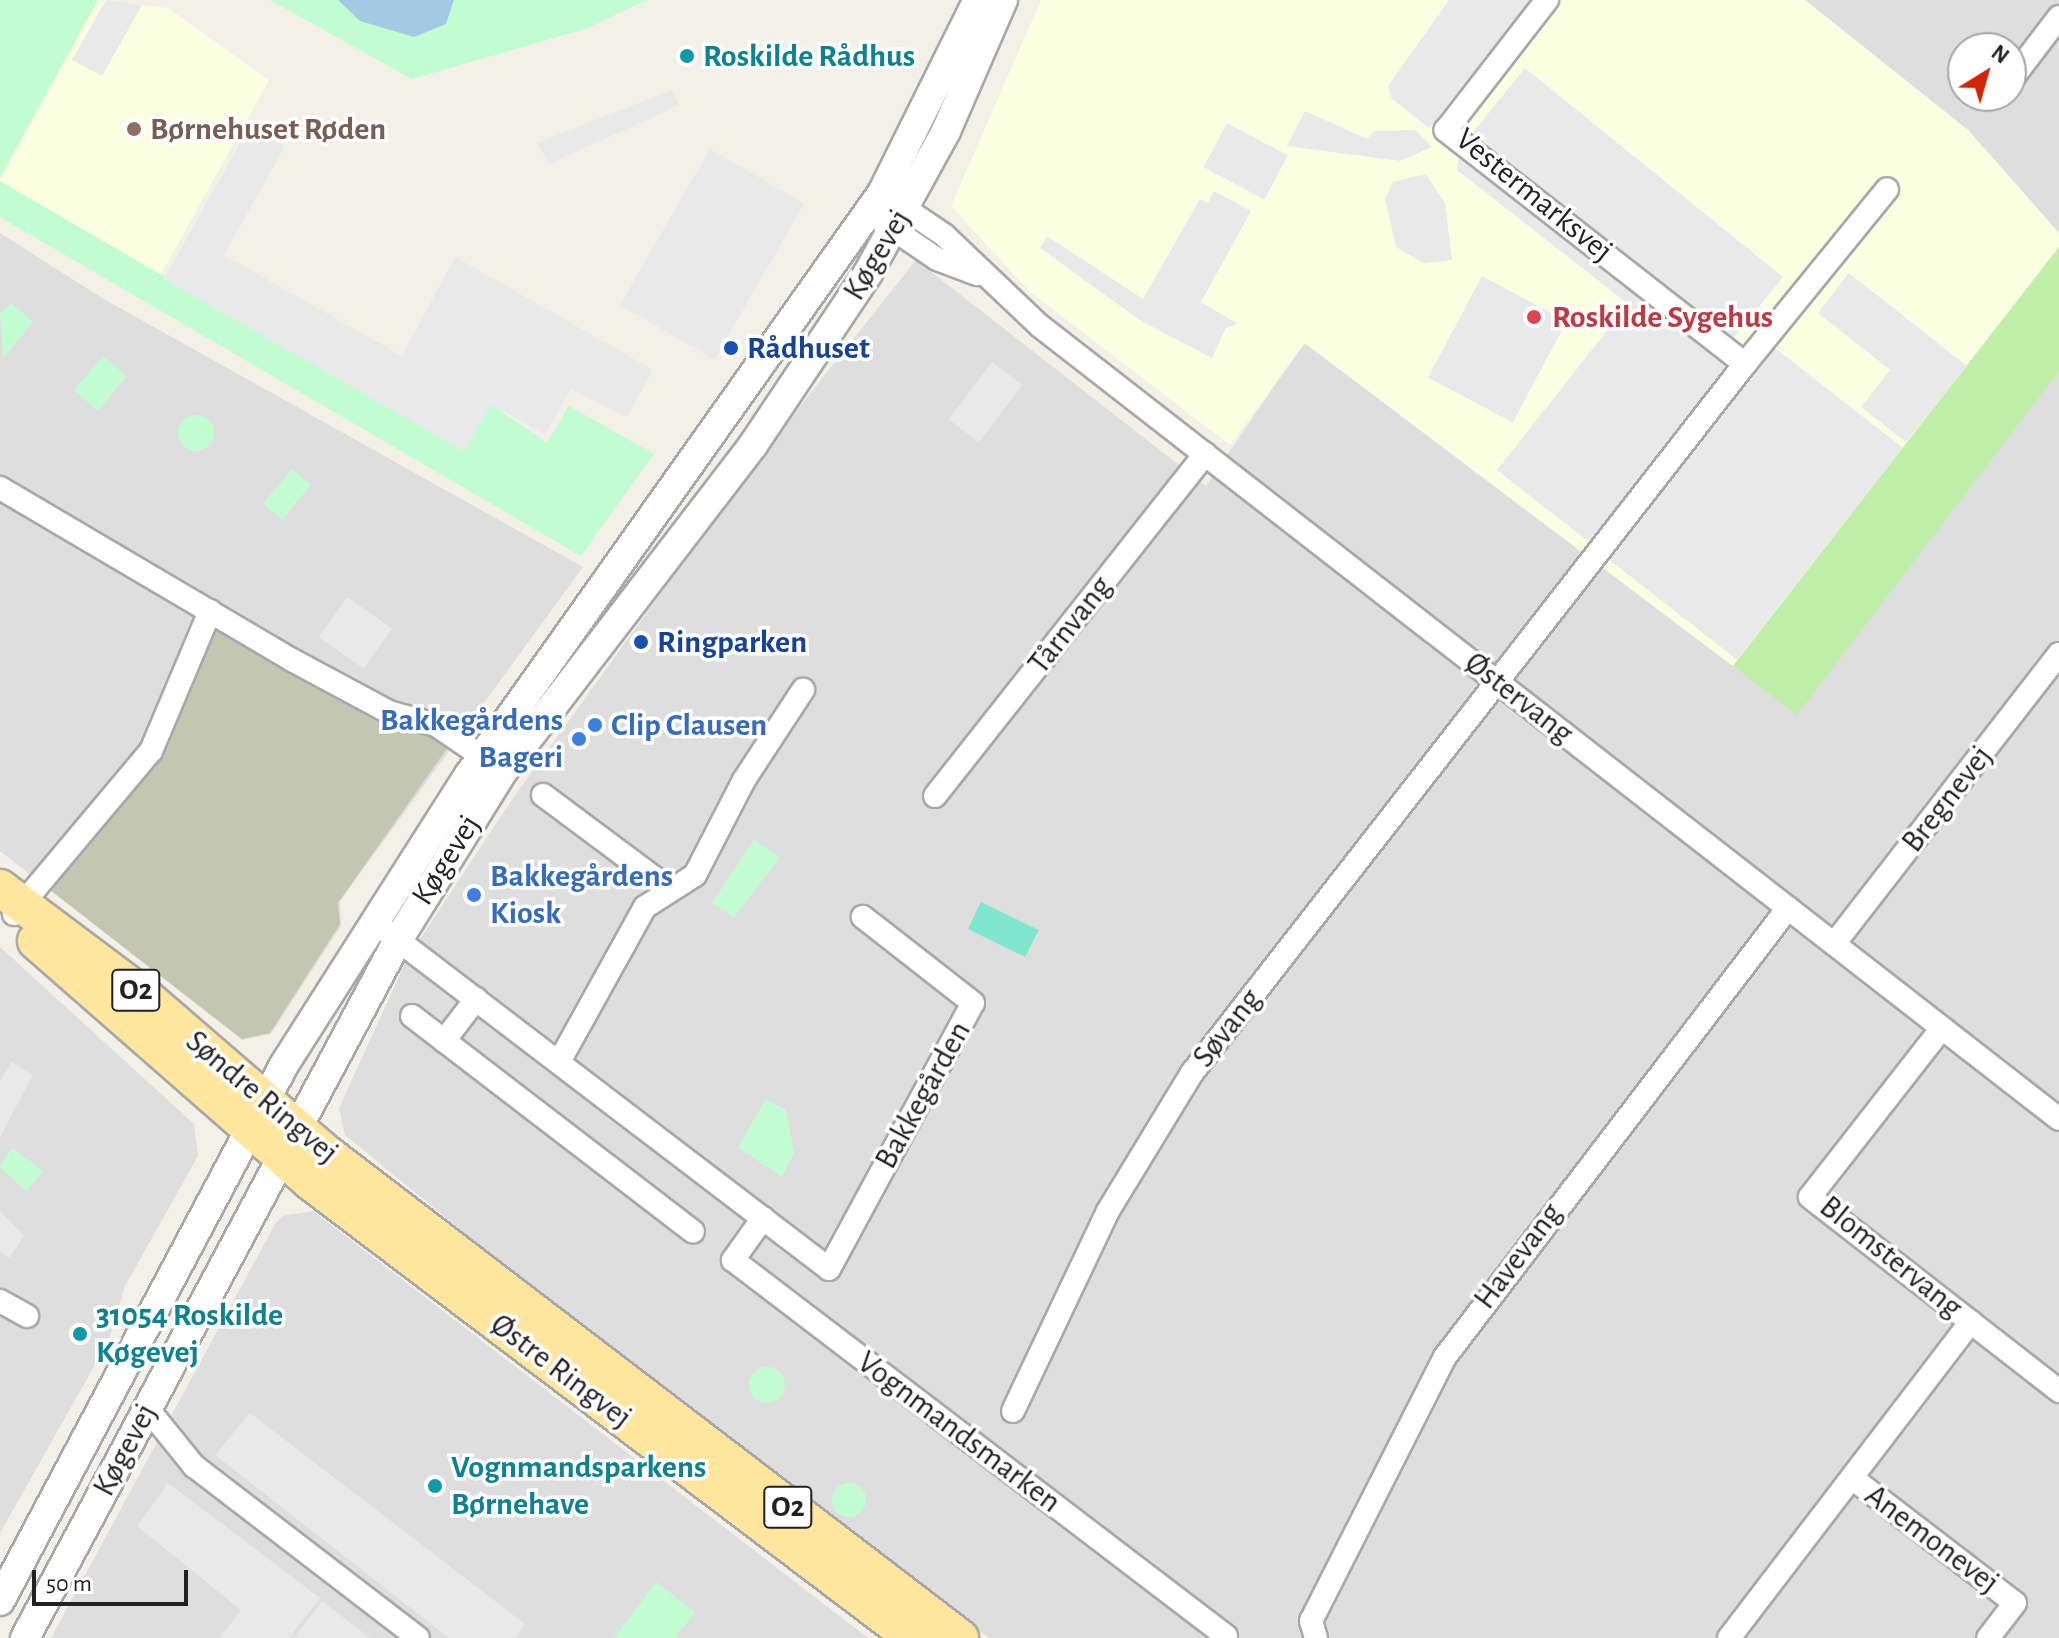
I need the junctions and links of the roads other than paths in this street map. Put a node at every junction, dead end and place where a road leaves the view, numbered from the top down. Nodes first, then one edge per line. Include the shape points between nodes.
1 (978, 0) edge
2 (1003, 0) edge
3 (1547, 0) edge
4 (2056, 27) edge
5 (2027, 61) edge
6 (1887, 189) dead end
7 (875, 203) junction
8 (900, 219) junction
9 (1745, 364) junction
10 (1205, 454) junction
11 (0, 488) edge
12 (210, 611) junction
13 (2059, 654) edge
14 (1497, 681) junction
15 (803, 690) dead end
16 (493, 763) junction
17 (543, 795) dead end
18 (935, 796) dead end
19 (669, 889) junction
20 (8, 904) edge
21 (1788, 908) junction
22 (863, 917) dead end
23 (374, 922) junction
24 (398, 940) junction
25 (1834, 944) junction
26 (476, 999) junction
27 (412, 1016) dead end
28 (1942, 1028) junction
29 (444, 1041) junction
30 (559, 1062) junction
31 (257, 1115) junction
32 (2059, 1119) edge
33 (289, 1142) junction
34 (763, 1218) junction
35 (693, 1232) dead end
36 (487, 1276) joint
37 (0, 1301) edge
38 (27, 1316) dead end
39 (1971, 1322) junction
40 (2059, 1391) edge
41 (147, 1408) junction
42 (1013, 1411) dead end
43 (1852, 1478) junction
44 (0, 1601) edge
45 (1226, 1636) dead end
46 (25, 1638) edge
47 (418, 1638) edge
48 (913, 1638) edge
49 (960, 1638) edge
50 (1316, 1638) edge
51 (1729, 1638) edge
52 (1988, 1638) edge

1 - 7 street, Køgevej
2 - 8 street, Køgevej
3 - 9 street, Vestermarksvej via 1446,130
4 - 5 street
6 - 9 street
7 - 8 street, Østervang
7 - 16 street, Køgevej
8 - 10 street, Østervang via 937,259 982,276
8 - 16 street, Køgevej via 753,445
9 - 14 street
10 - 14 street, Østervang
10 - 18 street, Tårnvang
11 - 12 street
12 - 16 street
12 - 20 street via 179,700 151,751
13 - 25 street, Bregnevej
14 - 21 street, Østervang
14 - 42 street, Søvang via 1147,1138
15 - 19 street via 744,780 695,875
16 - 23 street, Køgevej
16 - 24 street, Køgevej
17 - 19 street
19 - 30 street via 645,907
20 - 31 main road, Søndre Ringvej / O2
21 - 25 street, Østervang
21 - 50 street, Havevang via 1445,1357 1311,1621
22 - 34 street, Bakkegården via 973,1003 829,1269
23 - 24 street
23 - 31 street, Køgevej
24 - 26 street
24 - 33 street, Køgevej
25 - 28 street, Østervang
26 - 29 street
26 - 30 street
27 - 29 street
28 - 32 street, Østervang
28 - 39 street, Blomstervang via 1810,1197
29 - 35 street
30 - 34 street
31 - 33 main road, Østre Ringvej / O2
31 - 44 street, Køgevej
33 - 36 main road, Søndre Ringvej / O2
33 - 41 street, Køgevej
33 - 48 main road, Østre Ringvej / O2
34 - 45 street, Vognmandsmarken via 733,1260
36 - 49 main road, Østre Ringvej / O2
37 - 38 street
39 - 40 street, Blomstervang
39 - 43 street, Anemonevej
41 - 46 street, Køgevej
41 - 47 street via 194,1466
43 - 51 street, Anemonevej
43 - 52 street, Anemonevej via 2015,1603

